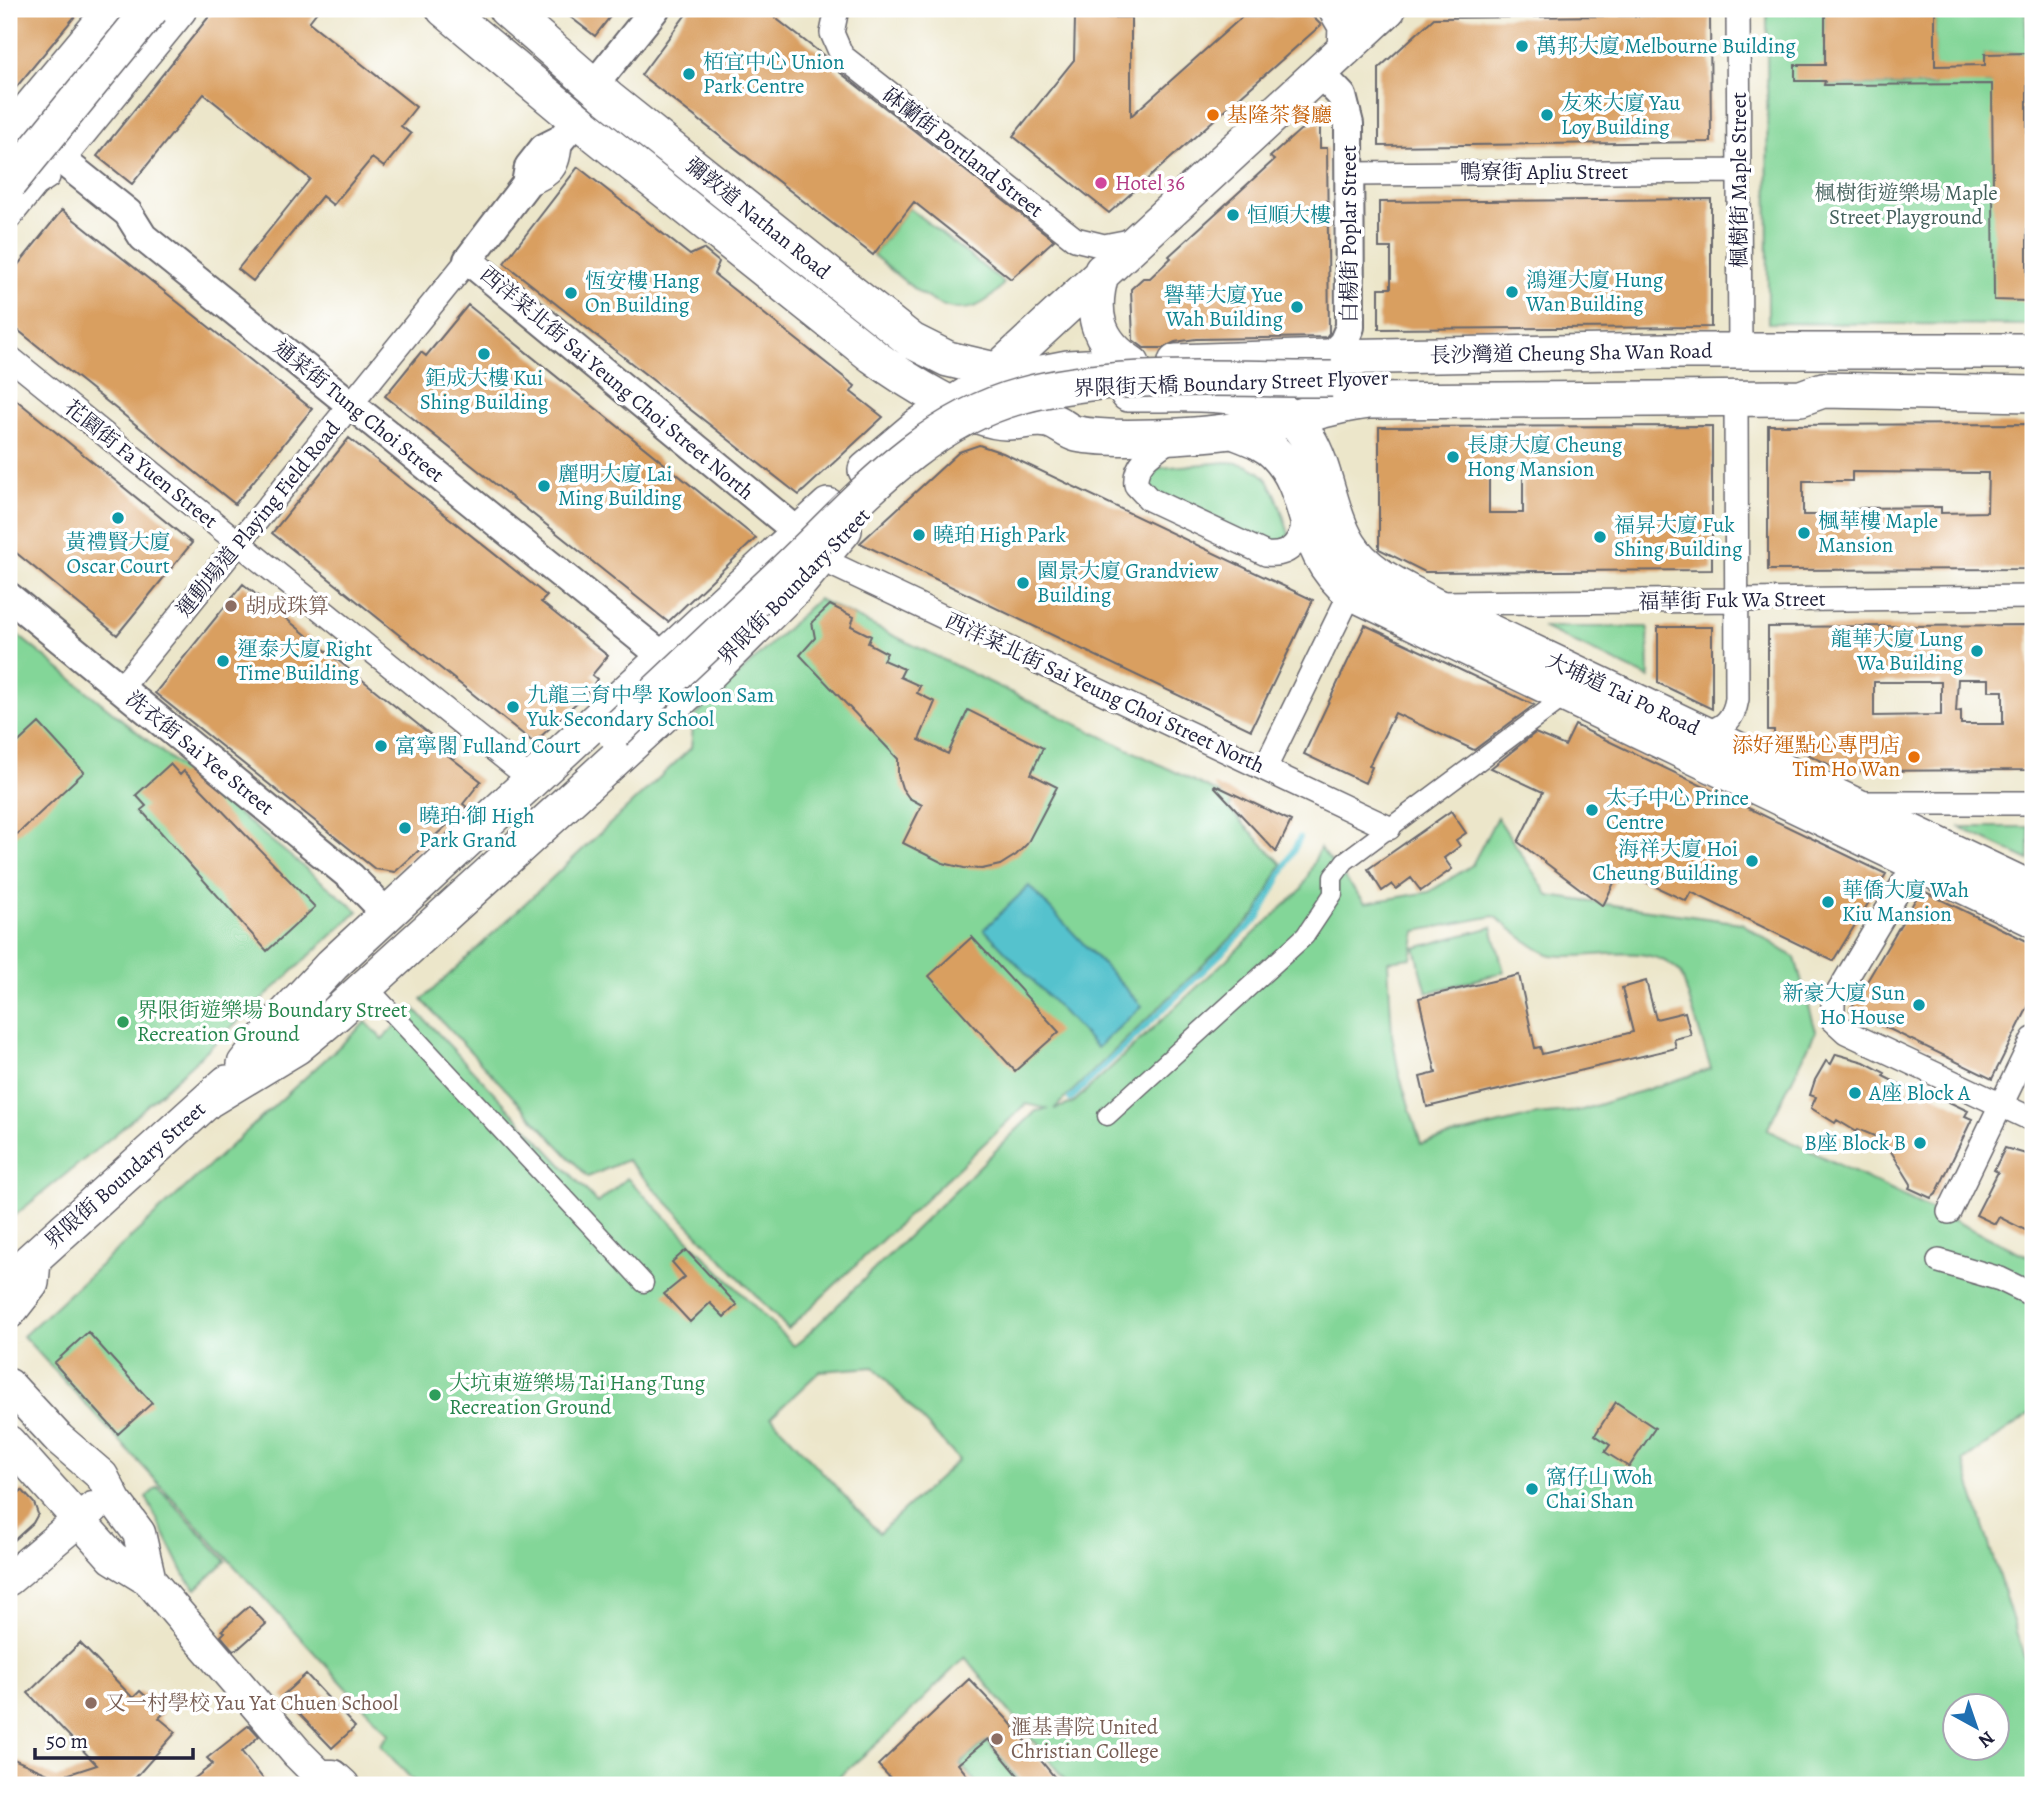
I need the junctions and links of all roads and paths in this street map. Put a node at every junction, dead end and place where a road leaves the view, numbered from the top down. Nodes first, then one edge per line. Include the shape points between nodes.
1 (113, 9) edge
2 (151, 9) edge
3 (179, 9) edge
4 (444, 9) edge
5 (506, 9) edge
6 (655, 9) edge
7 (837, 9) edge
8 (1336, 9) edge
9 (1388, 9) edge
10 (1738, 9) edge
11 (1332, 60) junction
12 (594, 85) junction
13 (11, 130) edge
14 (568, 130) junction
15 (53, 167) junction
16 (1739, 171) junction
17 (1349, 174) junction
18 (9, 183) edge
19 (9, 218) edge
20 (1135, 240) junction
21 (468, 260) junction
22 (1102, 271) junction
23 (1740, 351) junction
24 (2033, 351) edge
25 (1329, 356) junction
26 (9, 357) edge
27 (1132, 364) junction
28 (1037, 373) junction
29 (1813, 382) junction
30 (973, 392) junction
31 (2033, 394) edge
32 (1736, 398) junction
33 (351, 404) junction
34 (1292, 419) junction
35 (1233, 431) junction
36 (1177, 435) junction
37 (1305, 515) junction
38 (239, 542) junction
39 (810, 546) junction
40 (1351, 592) junction
41 (9, 597) edge
42 (2033, 597) edge
43 (1738, 600) junction
44 (1431, 604) junction
45 (667, 658) junction
46 (121, 688) junction
47 (1566, 696) junction
48 (678, 703) junction
49 (1702, 731) junction
50 (1265, 768) junction
51 (533, 781) junction
52 (1853, 803) junction
53 (2033, 803) edge
54 (1389, 828) junction
55 (1915, 863) junction
56 (2033, 890) edge
57 (2033, 919) edge
58 (394, 921) junction
59 (367, 986) junction
60 (2033, 1039) edge
61 (210, 1099) junction
62 (2001, 1105) junction
63 (1107, 1116) dead end
64 (2033, 1120) edge
65 (1949, 1212) dead end
66 (1939, 1261) dead end
67 (21, 1269) edge
68 (644, 1283) dead end
69 (2033, 1295) edge
70 (9, 1311) edge
71 (9, 1385) edge
72 (59, 1439) junction
73 (9, 1441) edge
74 (115, 1501) junction
75 (78, 1520) junction
76 (9, 1579) edge
77 (150, 1581) junction
78 (327, 1782) edge

1 - 13 main road
2 - 18 main road, bridge
3 - 15 main road
4 - 14 main road, 彌敦道 Nathan Road
5 - 12 main road, 彌敦道 Nathan Road
6 - 12 street
7 - 20 street, 砵蘭街 Portland Street via 832,33 842,56 1075,239 1104,246
8 - 11 main road via 1346,26
9 - 11 main road, 界限街 Boundary Street
10 - 16 street, 楓樹街 Maple Street
11 - 17 street, 白楊街 Poplar Street via 1348,109
11 - 20 main road, 界限街 Boundary Street
12 - 30 main road, 彌敦道 Nathan Road via 912,341 948,359
13 - 15 street, 通菜街 Tung Choi Street via 28,145 46,149
14 - 21 street, 運動場道 Playing Field Road via 529,167 526,184
14 - 30 main road, 彌敦道 Nathan Road via 919,388
15 - 19 street
15 - 33 street, 通菜街 Tung Choi Street via 128,213 143,237
16 - 17 street, 鴨寮街 Apliu Street
16 - 23 street, 楓樹街 Maple Street
17 - 25 street, 白楊街 Poplar Street via 1350,327 1343,343
20 - 22 main road, 界限街 Boundary Street
21 - 33 street, 運動場道 Playing Field Road
21 - 39 street, 西洋菜北街 Sai Yeung Choi Street North
22 - 27 main road via 1094,307 1097,324 1116,354
22 - 30 main road, 界限街 Boundary Street
23 - 24 main road, 長沙灣道 Cheung Sha Wan Road
23 - 25 main road, 長沙灣道 Cheung Sha Wan Road
25 - 27 main road, 長沙灣道 Cheung Sha Wan Road
26 - 38 street, 花園街 Fa Yuen Street
27 - 28 main road, 長沙灣道 Cheung Sha Wan Road
28 - 30 main road, 彌敦道 Nathan Road
28 - 34 main road via 1057,384 1113,393 1243,398 1262,402
29 - 31 main road
29 - 32 main road via 1801,398
29 - 58 main road, 界限街天橋 Boundary Street Flyover, bridge via 1138,381 1048,389 991,405 945,428 894,467 624,723
30 - 36 main road via 1018,432 1040,440 1075,434
30 - 39 main road, 界限街 Boundary Street via 886,451
32 - 34 main road via 1368,401
32 - 43 street
33 - 38 street, 運動場道 Playing Field Road
33 - 45 street, 通菜街 Tung Choi Street
34 - 35 main road
34 - 44 main road, 大埔道 Tai Po Road via 1319,458 1353,551 1378,574
35 - 36 main road
35 - 37 main road, 大埔道 Tai Po Road via 1265,445 1282,460
36 - 37 street via 1145,459 1137,472 1136,485 1149,499 1266,554 1284,553 1295,545
37 - 40 main road, 大埔道 Tai Po Road via 1321,559
38 - 46 street, 運動場道 Playing Field Road
38 - 51 street, 花園街 Fa Yuen Street
39 - 45 main road, 界限街 Boundary Street
39 - 48 main road, 界限街 Boundary Street via 794,589
39 - 50 street, 西洋菜北街 Sai Yeung Choi Street North
40 - 47 main road, 大埔道 Tai Po Road
40 - 50 street
41 - 46 street, 洗衣街 Sai Yee Street
42 - 43 street, 福華街 Fuk Wa Street
43 - 44 street, 福華街 Fuk Wa Street
43 - 49 street via 1735,708 1725,724
44 - 49 main road, 大埔道 Tai Po Road
45 - 48 street, 通菜街 Tung Choi Street via 683,673
45 - 51 main road, 界限街 Boundary Street
46 - 58 street, 洗衣街 Sai Yee Street via 351,877
47 - 54 street
47 - 55 main road, 大埔道 Tai Po Road
48 - 59 main road, 界限街 Boundary Street
49 - 52 main road, 大埔道 Tai Po Road
50 - 54 street, 西洋菜北街 Sai Yeung Choi Street North
51 - 58 main road, 界限街 Boundary Street
52 - 53 street
52 - 56 main road, 大埔道 Tai Po Road
54 - 63 street via 1345,861 1333,877 1333,894 1305,936
55 - 57 main road, 大埔道 Tai Po Road
55 - 62 street via 1833,1001 1832,1020 1846,1032
58 - 61 main road, 界限街 Boundary Street
59 - 61 main road, 界限街 Boundary Street via 296,1047
59 - 68 street
60 - 62 street
61 - 67 main road, 界限街 Boundary Street
62 - 64 street
62 - 65 street
66 - 69 street via 1965,1277 2000,1279
67 - 70 main road via 31,1283
71 - 72 main road
72 - 74 main road via 102,1476
72 - 75 main road via 84,1490
73 - 75 main road
74 - 75 main road via 93,1508
74 - 77 main road via 139,1533
75 - 76 main road
75 - 77 main road via 113,1558
77 - 78 main road

